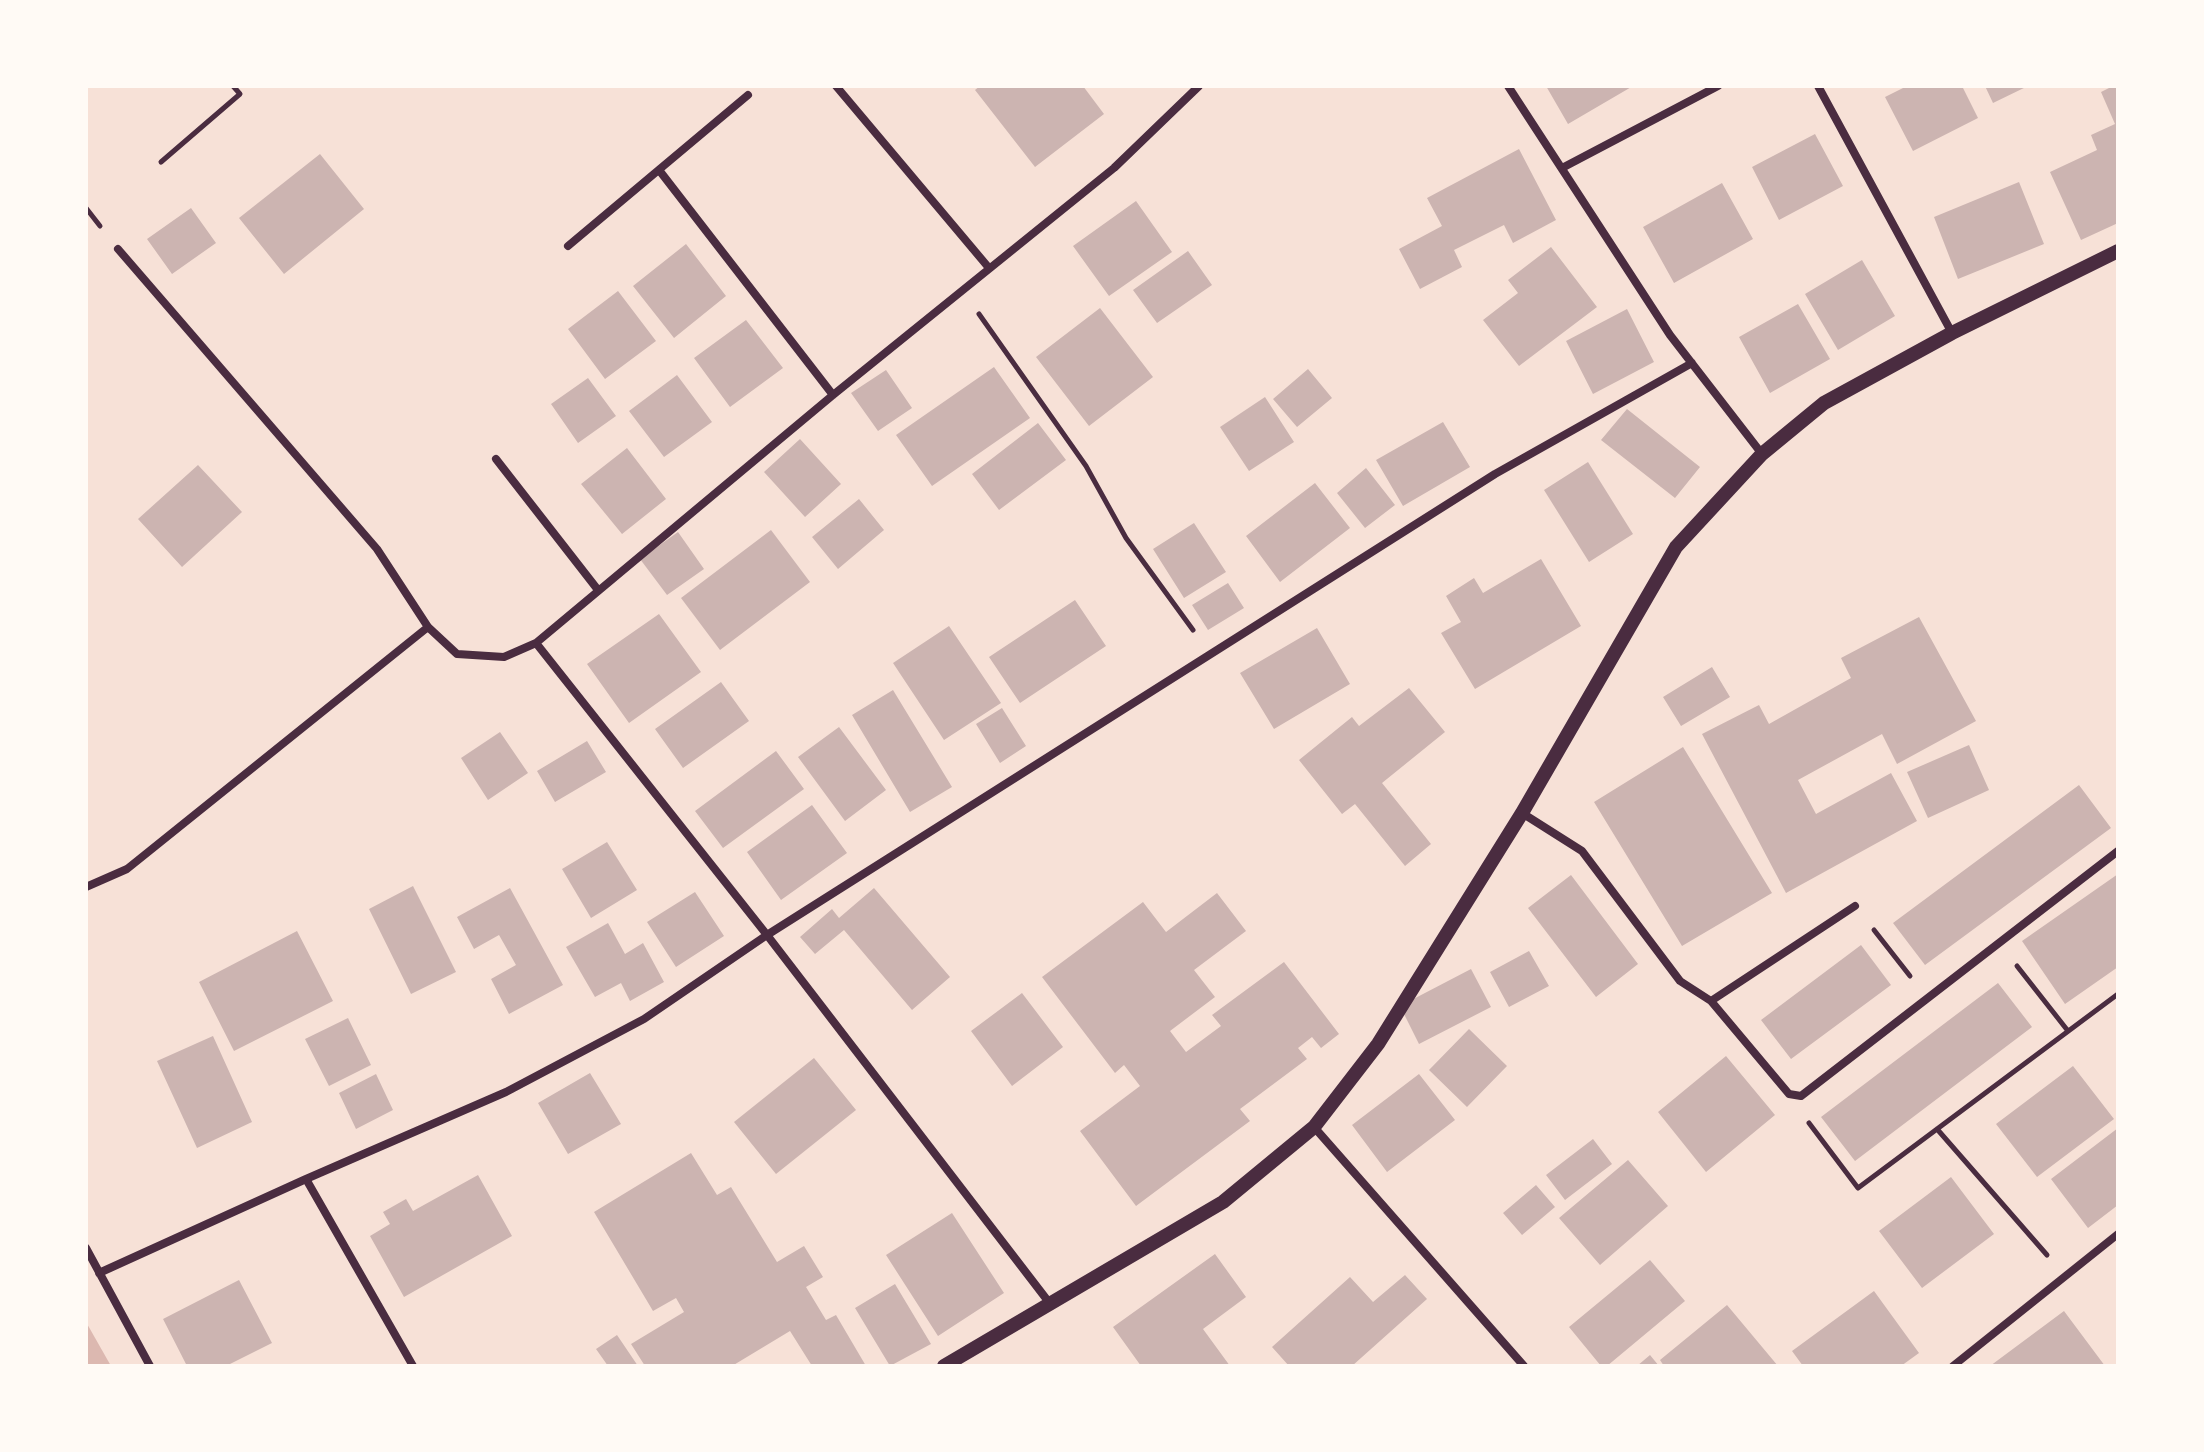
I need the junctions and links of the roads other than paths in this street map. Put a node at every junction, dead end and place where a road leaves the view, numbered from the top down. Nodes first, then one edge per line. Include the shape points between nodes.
1 (836, 86) edge
2 (1199, 86) edge
3 (1508, 86) edge
4 (1718, 86) edge
5 (1818, 86) edge
6 (748, 95) dead end
7 (1562, 168) junction
8 (659, 170) junction
9 (568, 246) dead end
10 (118, 249) dead end
11 (2118, 251) edge
12 (989, 268) junction
13 (1952, 333) junction
14 (1692, 363) junction
15 (833, 395) junction
16 (1762, 454) junction
17 (496, 459) dead end
18 (598, 590) junction
19 (428, 627) junction
20 (536, 643) junction
21 (1522, 813) junction
22 (2118, 851) edge
23 (86, 887) edge
24 (1855, 906) road end
25 (767, 935) junction
26 (1711, 1001) junction
27 (1314, 1127) junction
28 (306, 1179) junction
29 (2117, 1238) edge
30 (86, 1248) edge
31 (99, 1273) junction
32 (1051, 1305) junction
33 (150, 1366) edge
34 (413, 1366) edge
35 (944, 1366) edge
36 (1524, 1366) edge
37 (1953, 1366) edge

1 - 12 street
2 - 12 street via 1114,168
3 - 7 street
4 - 7 street
5 - 13 street
6 - 8 street
7 - 14 street
8 - 9 street
8 - 15 street
10 - 19 street via 377,549
11 - 13 street
12 - 15 street
13 - 16 street via 1824,403
14 - 16 street
14 - 25 street via 1495,474
15 - 18 street
16 - 21 street via 1676,547
17 - 18 street
18 - 20 street
19 - 20 street via 457,654 504,657
19 - 23 street via 127,869
20 - 25 street
21 - 26 street via 1582,851 1680,981
21 - 27 street via 1378,1044
22 - 26 street via 1801,1096 1789,1094
24 - 26 street
25 - 28 street via 644,1019 506,1092
25 - 32 street
27 - 32 street via 1223,1202
27 - 36 street
28 - 31 street
28 - 34 street
29 - 37 street
30 - 31 street
31 - 33 street
32 - 35 street

